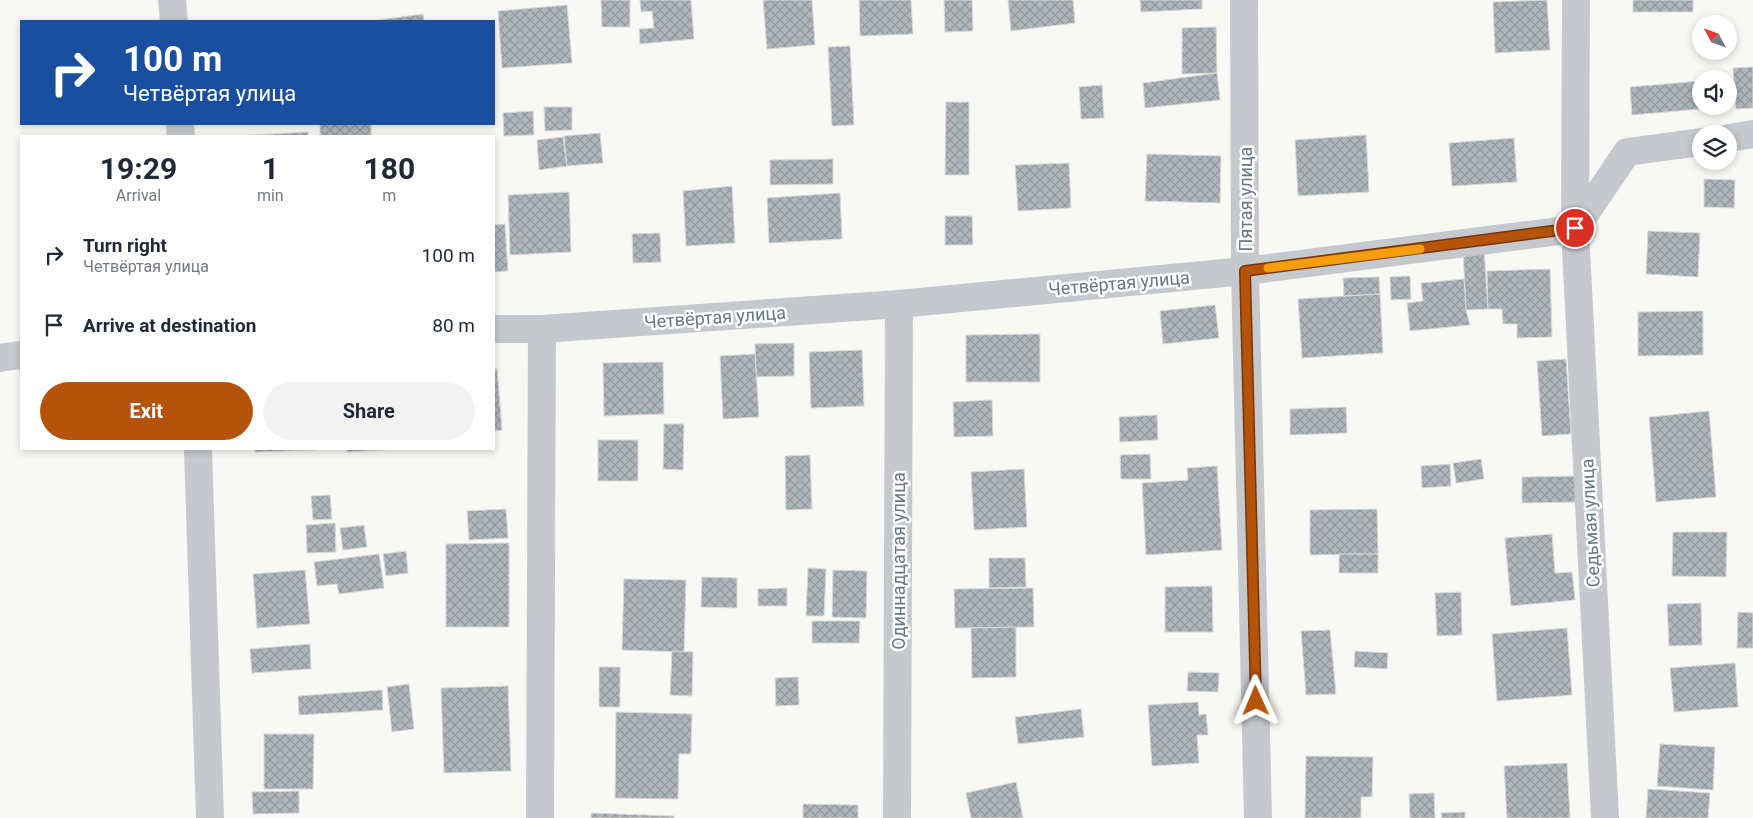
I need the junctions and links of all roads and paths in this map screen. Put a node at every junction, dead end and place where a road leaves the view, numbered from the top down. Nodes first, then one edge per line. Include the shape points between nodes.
1 (172, 0) edge
2 (1244, 0) edge
3 (1576, 0) edge
4 (174, 20) edge
5 (1753, 134) edge
6 (1737, 137) edge
7 (1692, 143) edge
8 (1575, 228) junction
9 (1245, 271) junction
10 (899, 304) junction
11 (542, 328) junction
12 (495, 329) edge
13 (20, 355) edge
14 (0, 358) edge
15 (198, 450) edge
16 (210, 818) edge
17 (540, 818) edge
18 (897, 818) edge
19 (1258, 818) edge
20 (1605, 818) edge

1 - 4 street
2 - 9 street, Пятая улица
3 - 8 street, Седьмая улица
5 - 6 street
7 - 8 street via 1627,152
8 - 9 street, Четвёртая улица
8 - 20 street, Седьмая улица
9 - 10 street, Четвёртая улица
9 - 19 street, Пятая улица
10 - 11 street, Четвёртая улица
10 - 18 street, Одиннадцатая улица
11 - 12 street, Четвёртая улица
11 - 17 street
13 - 14 street
15 - 16 street

